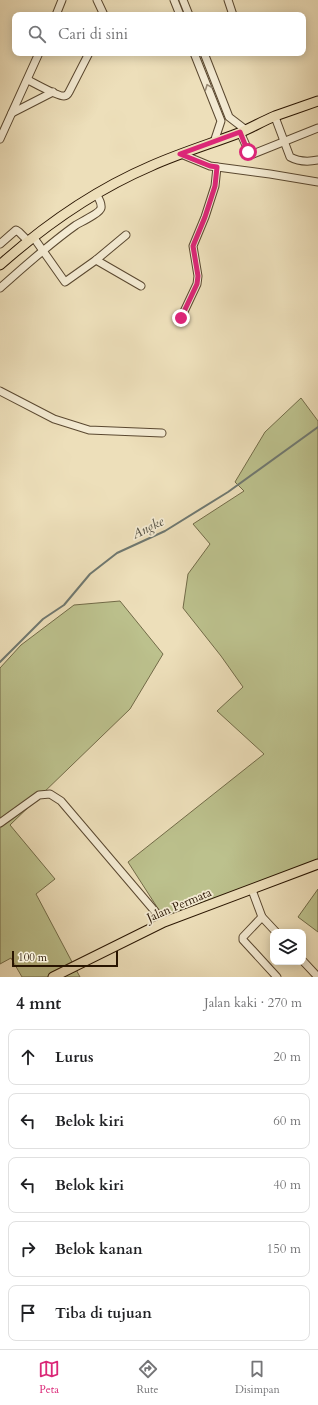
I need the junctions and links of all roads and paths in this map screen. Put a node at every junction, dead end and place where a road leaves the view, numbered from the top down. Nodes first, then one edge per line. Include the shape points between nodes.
1 (62, 0) edge
2 (98, 0) edge
3 (174, 0) edge
4 (183, 0) edge
5 (228, 0) edge
6 (57, 12) edge
7 (103, 12) edge
8 (179, 12) edge
9 (188, 12) edge
10 (232, 12) edge
11 (39, 56) edge
12 (87, 56) edge
13 (195, 56) edge
14 (205, 56) edge
15 (28, 80) junction
16 (53, 92) junction
17 (318, 101) edge
18 (12, 113) junction
19 (229, 117) junction
20 (274, 117) junction
21 (221, 121) junction
22 (318, 128) edge
23 (243, 131) junction
24 (0, 139) edge
25 (214, 142) junction
26 (284, 143) junction
27 (180, 154) junction
28 (318, 160) edge
29 (217, 167) junction
30 (318, 182) edge
31 (96, 194) junction
32 (126, 235) dead end
33 (31, 239) junction
34 (0, 244) edge
35 (42, 250) junction
36 (96, 260) junction
37 (0, 265) edge
38 (141, 286) dead end
39 (0, 288) edge
40 (181, 318) dead end
41 (0, 391) edge
42 (162, 433) dead end
43 (0, 822) edge
44 (318, 864) edge
45 (252, 890) junction
46 (262, 917) junction
47 (164, 922) junction
48 (273, 929) edge
49 (306, 964) edge
50 (53, 977) edge
51 (277, 977) edge
52 (318, 977) edge

1 - 6 street
2 - 7 street
3 - 8 street
4 - 9 street
5 - 10 street
11 - 15 street
12 - 16 street via 66,96
21 -> 13 street
14 - 19 street
15 - 16 street
15 - 18 street
16 - 18 street
17 - 20 main road
18 - 24 street
19 - 21 street
19 - 23 street
20 - 23 main road
20 - 26 street
21 - 25 street
22 - 26 street
23 - 25 main road
23 - 26 street via 248,152 253,154
25 - 27 main road
26 - 28 street via 294,160
27 - 29 street
27 - 31 main road via 152,165
29 - 30 street
29 - 40 street via 215,186 193,246 197,284
31 - 33 main road
31 - 35 street via 101,204 99,211
32 - 36 street
33 - 34 street via 16,230
33 - 35 street
33 - 37 main road
35 - 36 street via 65,282
35 - 39 street
36 - 38 street
41 - 42 street via 54,419 89,430
43 - 47 street via 39,795 55,796
44 - 45 main road, Jalan Permata
45 - 46 street
45 - 47 main road, Jalan Permata
46 - 48 street
46 - 51 street via 243,940
47 - 50 main road, Jalan Permata
49 - 52 street

